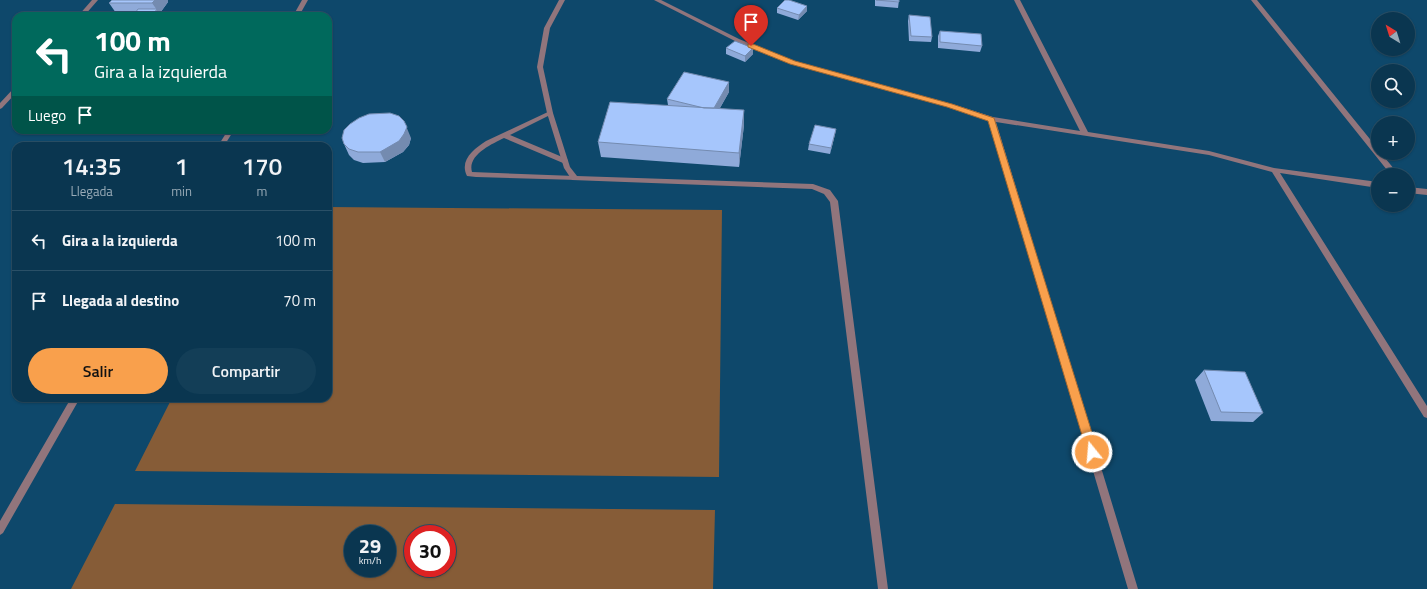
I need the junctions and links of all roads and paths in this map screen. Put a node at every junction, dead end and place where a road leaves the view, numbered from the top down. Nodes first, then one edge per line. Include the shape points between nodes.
1 (95, 0) edge
2 (306, 0) edge
3 (562, 0) edge
4 (657, 0) edge
5 (1017, 0) edge
6 (1254, 0) edge
7 (84, 12) edge
8 (298, 12) edge
9 (12, 94) edge
10 (0, 107) edge
11 (550, 113) junction
12 (992, 119) junction
13 (1085, 133) junction
14 (504, 135) junction
15 (565, 161) junction
16 (1389, 168) edge
17 (1274, 170) junction
18 (576, 178) junction
19 (1371, 184) edge
20 (1415, 191) edge
21 (1427, 192) edge
22 (74, 402) edge
23 (1427, 414) edge
24 (0, 530) edge
25 (883, 589) edge
26 (1133, 589) edge

1 - 7 street
2 - 8 street
3 - 11 street via 547,28 540,59
4 - 12 street via 737,40 792,62
5 - 13 street
6 - 16 street
9 - 10 street
11 - 14 street
11 - 15 street
12 - 13 street
12 - 26 street
13 - 17 street via 1209,153
14 - 15 street
14 - 18 street via 478,149 467,164 469,174
15 - 18 street via 567,168
17 - 19 street
17 - 23 street
18 - 25 street via 813,187 827,192 834,201
20 - 21 street
22 - 24 street

